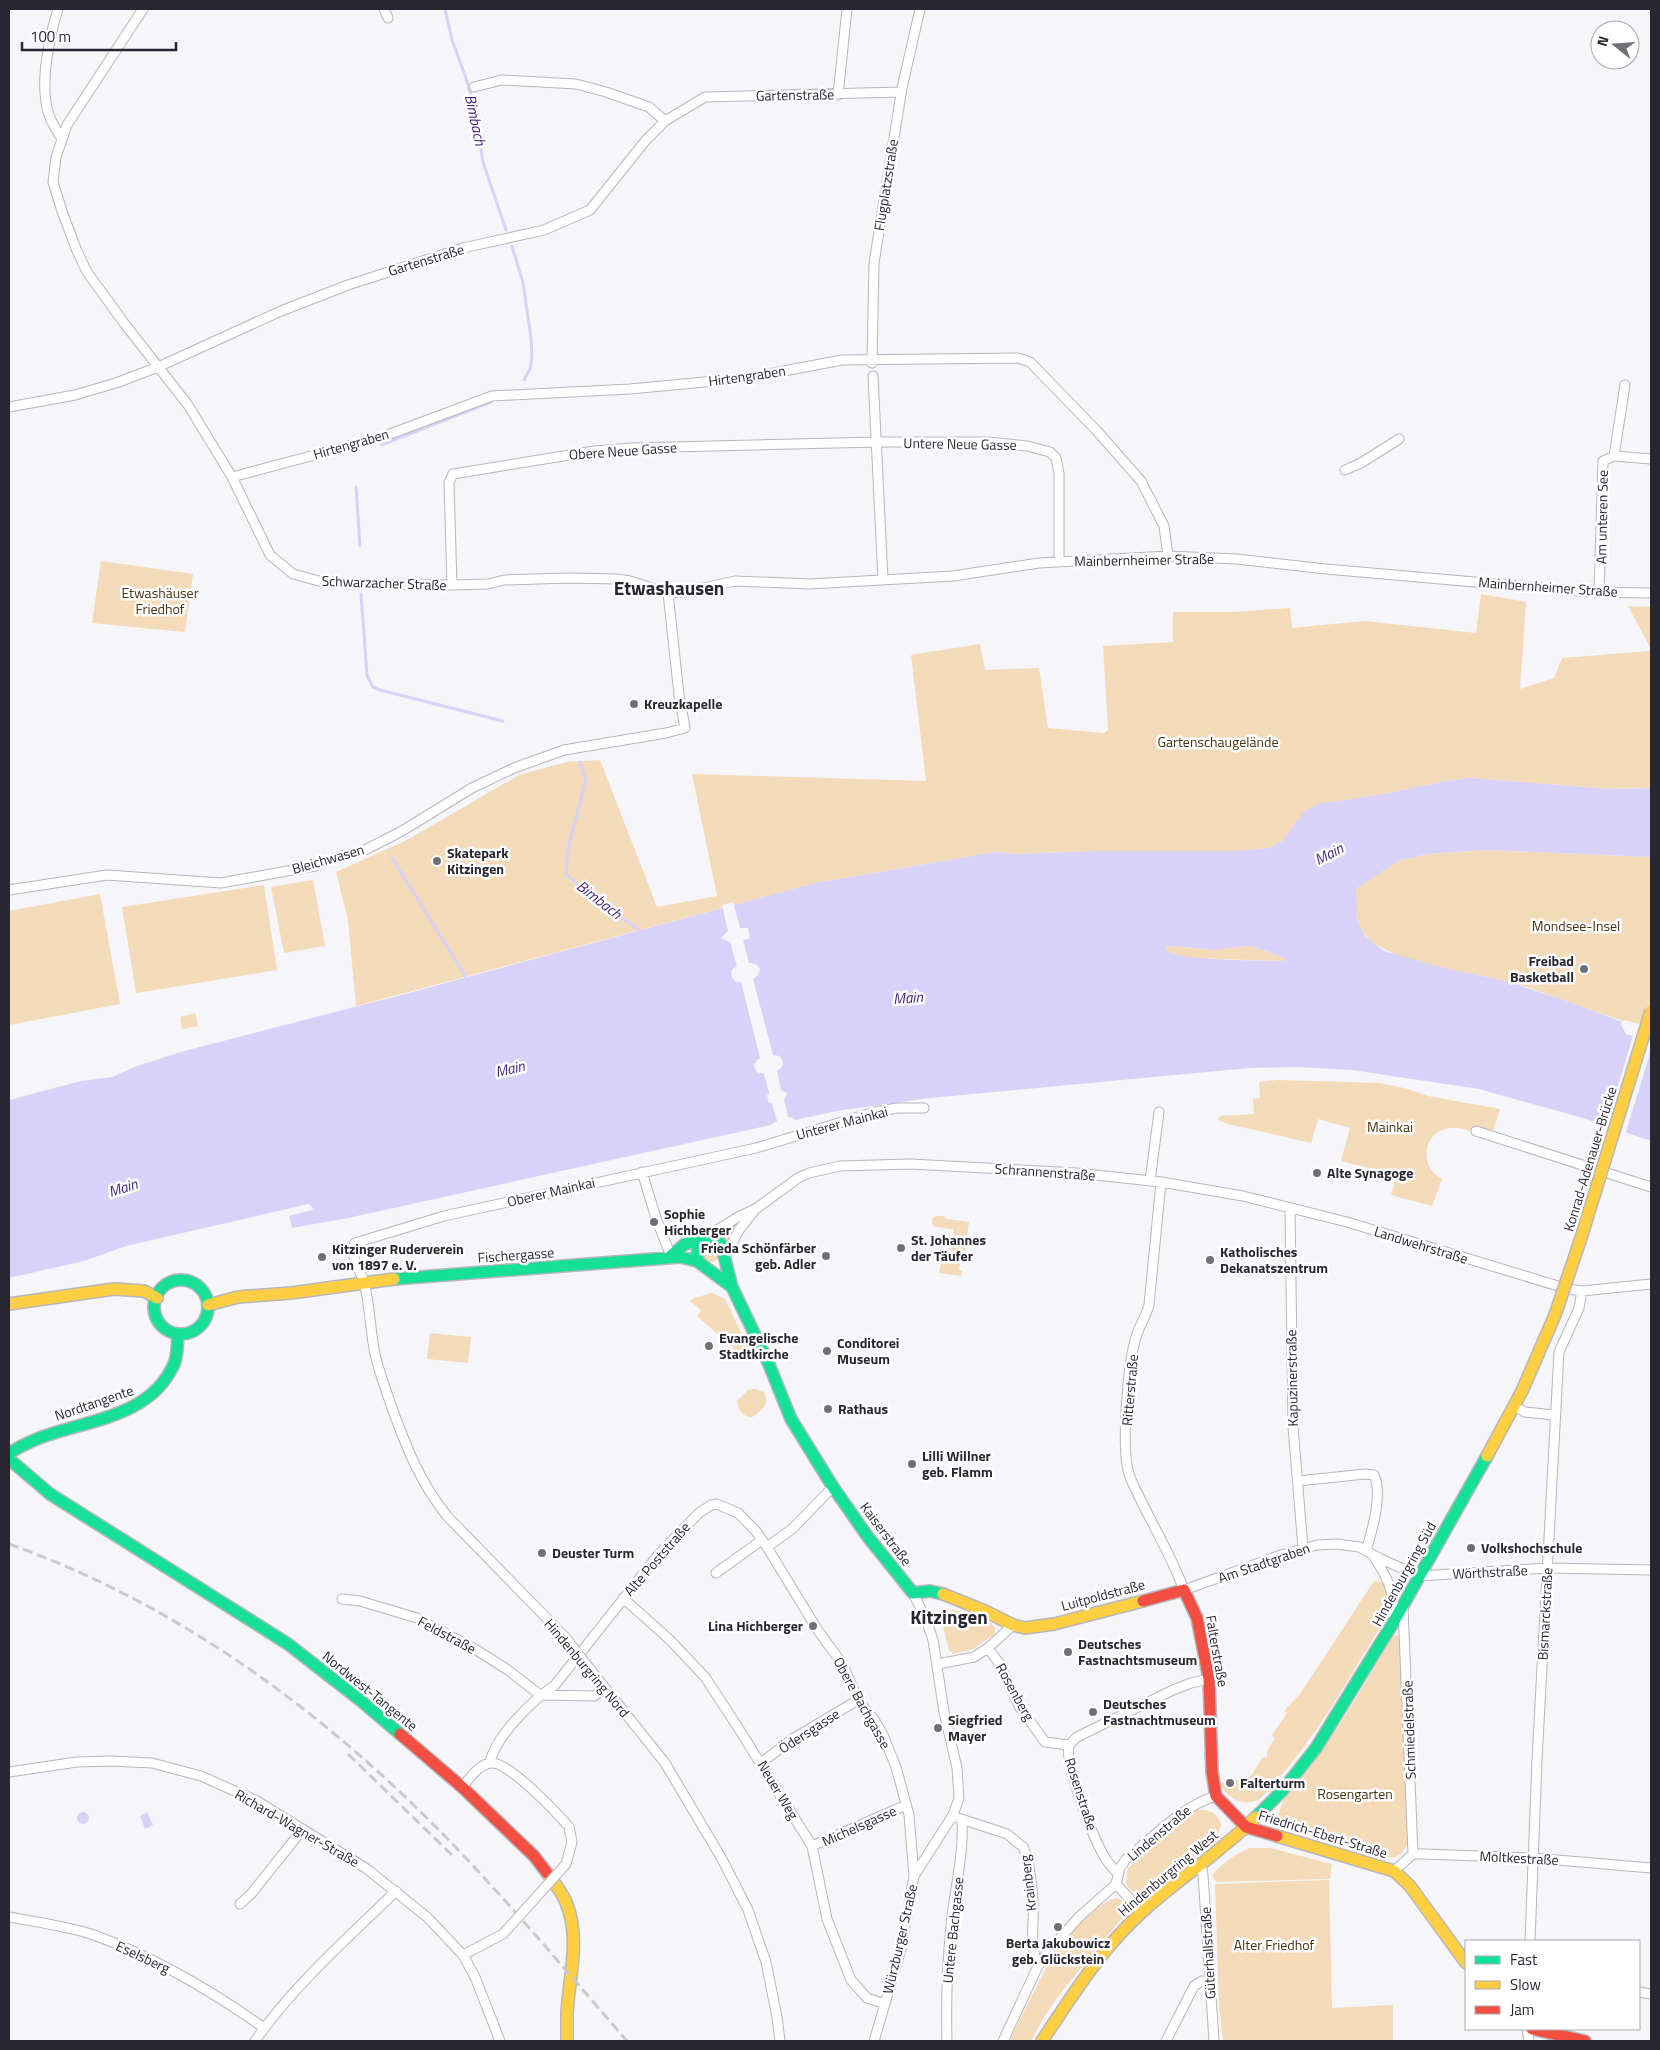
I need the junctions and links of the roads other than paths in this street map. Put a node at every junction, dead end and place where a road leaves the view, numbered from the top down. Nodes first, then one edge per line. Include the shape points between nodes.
1 (58, 9) edge
2 (143, 9) edge
3 (384, 9) edge
4 (847, 9) edge
5 (920, 9) edge
6 (388, 18) dead end
7 (474, 87) dead end
8 (901, 92) junction
9 (838, 95) junction
10 (665, 121) junction
11 (62, 139) junction
12 (872, 361) junction
13 (158, 367) junction
14 (873, 376) dead end
15 (1625, 385) dead end
16 (9, 407) edge
17 (1399, 439) dead end
18 (877, 442) junction
19 (1614, 456) junction
20 (1651, 459) edge
21 (1345, 470) dead end
22 (232, 477) junction
23 (1168, 556) junction
24 (1058, 561) junction
25 (883, 579) junction
26 (452, 585) junction
27 (1599, 592) junction
28 (668, 593) junction
29 (1651, 593) edge
30 (9, 890) edge
31 (1651, 1011) edge
32 (924, 1108) dead end
33 (1159, 1112) dead end
34 (1476, 1130) dead end
35 (790, 1137) joint
36 (642, 1172) junction
37 (1150, 1181) junction
38 (1161, 1182) junction
39 (1651, 1187) edge
40 (757, 1208) junction
41 (1290, 1208) junction
42 (706, 1237) junction
43 (671, 1256) junction
44 (725, 1257) junction
45 (703, 1264) junction
46 (364, 1282) junction
47 (1651, 1284) edge
48 (732, 1287) junction
49 (1582, 1291) junction
50 (157, 1298) junction
51 (9, 1304) edge
52 (208, 1305) junction
53 (1555, 1315) joint
54 (178, 1334) junction
55 (1514, 1406) junction
56 (1554, 1415) junction
57 (9, 1453) edge
58 (9, 1459) edge
59 (1298, 1481) junction
60 (834, 1487) junction
61 (764, 1544) junction
62 (1303, 1548) junction
63 (1370, 1553) junction
64 (1548, 1568) junction
65 (1651, 1570) edge
66 (716, 1573) dead end
67 (1419, 1576) junction
68 (1184, 1590) junction
69 (913, 1593) junction
70 (623, 1598) junction
71 (342, 1599) dead end
72 (1403, 1605) junction
73 (1394, 1623) junction
74 (1013, 1625) junction
75 (988, 1648) junction
76 (938, 1664) junction
77 (1210, 1679) junction
78 (605, 1690) junction
79 (540, 1695) junction
80 (858, 1700) junction
81 (1069, 1745) junction
82 (490, 1763) junction
83 (761, 1763) junction
84 (9, 1772) edge
85 (462, 1787) junction
86 (1216, 1796) junction
87 (906, 1805) junction
88 (953, 1815) junction
89 (962, 1820) junction
90 (1246, 1826) junction
91 (303, 1829) junction
92 (812, 1846) junction
93 (1412, 1854) junction
94 (1534, 1858) junction
95 (1200, 1864) junction
96 (1651, 1868) edge
97 (1394, 1871) junction
98 (1118, 1874) junction
99 (914, 1876) junction
100 (1116, 1884) junction
101 (396, 1891) junction
102 (240, 1904) dead end
103 (1142, 1912) junction
104 (9, 1917) edge
105 (1530, 1940) edge
106 (462, 1955) junction
107 (1465, 1962) edge
108 (1038, 1966) junction
109 (1209, 1981) junction
110 (885, 2004) junction
111 (264, 2028) junction
112 (1536, 2030) edge
113 (255, 2041) edge
114 (500, 2041) edge
115 (567, 2041) edge
116 (780, 2041) edge
117 (874, 2041) edge
118 (947, 2041) edge
119 (1003, 2041) edge
120 (1042, 2041) edge
121 (1166, 2041) edge
122 (1214, 2041) edge
123 (1586, 2041) edge

1 - 11 street via 50,37 46,88 50,117
2 - 11 street, Schwarzacher Straße via 67,125
3 - 6 street
4 - 9 street
5 - 8 street, Flugplatzstraße
7 - 10 street via 502,80 576,84 649,107
8 - 9 street, Gartenstraße
8 - 12 street, Flugplatzstraße via 874,263
9 - 10 street, Gartenstraße via 705,97
10 - 13 street, Gartenstraße via 590,210 544,230 463,248 348,285 281,311
11 - 13 street, Schwarzacher Straße via 56,156 54,182 77,252 87,272
12 - 22 street, Hirtengraben via 842,360 747,378 492,396 382,437
12 - 23 street, Hirtengraben via 1018,358 1030,362 1141,481 1164,526
13 - 16 street, Gartenstraße via 75,395
13 - 22 street, Schwarzacher Straße via 188,406
14 - 18 street
15 - 19 street
17 - 21 street
18 - 24 street, Untere Neue Gasse via 988,442 1050,452 1056,458 1059,473
18 - 25 street
18 - 26 street, Obere Neue Gasse via 594,451 458,472 448,483
19 - 20 street, Am unteren See
19 - 27 street, Am unteren See via 1603,461
22 - 26 street, Schwarzacher Straße via 270,555 293,574 319,581 352,584
23 - 24 street, Mainbernheimer Straße
23 - 27 street, Mainbernheimer Straße via 1237,559
24 - 25 street, Mainbernheimer Straße via 953,576
25 - 28 street, Mainbernheimer Straße via 810,584 734,581
26 - 28 street, Schwarzacher Straße via 504,580 617,579
27 - 29 street, Mainbernheimer Straße
28 - 30 street, Bleichwasen via 685,728 564,750 514,768 472,788 365,850 315,866 221,883 107,875
31 - 53 main road, Konrad-Adenauer-Brücke, bridge
32 - 35 street, Unterer Mainkai via 874,1112
33 - 37 street
34 - 39 street
35 - 36 street, Oberer Mainkai via 756,1148
36 - 43 street
36 - 46 street, Oberer Mainkai via 444,1216 355,1243 356,1263
37 - 38 street, Schrannenstraße
37 - 40 street, Schrannenstraße via 1076,1173 911,1164 840,1166 798,1178
38 - 41 street, Schrannenstraße via 1215,1190
38 - 68 street, Ritterstraße via 1149,1306 1135,1338 1126,1404 1128,1467
40 - 42 street
40 - 44 street via 739,1230
41 - 49 street, Landwehrstraße
41 - 59 street, Kapuzinerstraße via 1293,1427
42 - 43 main road via 682,1245
42 - 44 main road via 721,1244
42 - 45 main road via 696,1249
43 - 45 main road via 687,1256
43 - 46 main road, Fischergasse
44 - 45 main road via 716,1265
44 - 48 main road
45 - 48 main road
46 - 52 main road, Fischergasse via 238,1297
46 - 78 street, Hindenburgring Nord, bridge via 375,1354 417,1473 447,1516 566,1638
47 - 49 street, Landwehrstraße
48 - 60 main road, Kaiserstraße via 791,1419
49 - 56 street, Bismarckstraße via 1559,1352
50 - 51 main road via 144,1291 114,1289
50 - 52 main road via 169,1284 187,1281 202,1290
50 - 54 main road via 155,1311 159,1322
52 - 54 main road via 207,1315 200,1326 189,1333
53 - 55 main road, Hindenburgring Süd
54 - 57 main road, Nordtangente via 175,1363 169,1375 144,1402 85,1425 28,1442
55 - 56 street via 1525,1412
55 - 67 main road, Hindenburgring Süd
56 - 64 street, Bismarckstraße
58 - 85 main road, Nordwest-Tangente via 50,1494 288,1644
59 - 62 street, Kapuzinerstraße
59 - 63 street via 1374,1475 1377,1482 1376,1506
60 - 61 street via 792,1529
60 - 69 main road, Kaiserstraße via 880,1553
61 - 66 street
61 - 70 street, Alte Poststraße via 738,1513 711,1505 670,1541
61 - 80 street, Obere Bachgasse via 842,1665
62 - 63 street, Am Stadtgraben via 1337,1544 1360,1547
62 - 68 street, Am Stadtgraben
63 - 67 street, Am Stadtgraben
63 - 73 street via 1381,1567 1394,1598
64 - 65 street, Wörthstraße
64 - 67 street, Wörthstraße
64 - 94 street, Bismarckstraße
67 - 72 main road, Hindenburgring Süd
68 - 74 main road, Luitpoldstraße via 1054,1624 1030,1628
68 - 77 main road, Falterstraße via 1197,1618
69 - 74 main road, Luitpoldstraße via 939,1593
69 - 76 street, Kaiserstraße via 926,1620
70 - 79 street, Alte Poststraße via 555,1685
70 - 83 street, Neuer Weg via 705,1676
71 - 79 street, Feldstraße via 417,1618 500,1664
72 - 73 main road, Hindenburgring Süd
72 - 93 street, Schmiedelstraße
73 - 90 main road, Hindenburgring Süd via 1316,1748 1282,1791
74 - 75 street
75 - 76 street via 974,1657
75 - 81 street, Rosenberg via 999,1663 1019,1706 1045,1742
76 - 88 street, Kaiserstraße via 959,1787
77 - 81 street, Rosenstraße via 1173,1690 1077,1736
77 - 86 main road, Falterstraße via 1212,1772
78 - 79 street via 594,1696
78 - 116 street, Hindenburgring Nord via 665,1763 748,1910 766,1962
79 - 82 street, Alte Poststraße via 497,1742
80 - 83 street, Ödersgasse via 794,1738
80 - 87 street, Obere Bachgasse via 883,1735
81 - 98 street, Rosenstraße via 1068,1757 1088,1821 1103,1855
82 - 85 street via 482,1765
82 - 106 street, bridge via 503,1765 548,1804 570,1826 572,1842 566,1864 503,1934
83 - 92 street, Neuer Weg
84 - 91 street, Richard-Wagner-Straße via 77,1762 152,1763 201,1776 234,1790
85 - 115 main road, Nordwest-Tangente via 534,1856 566,1903 574,1956
86 - 90 main road
86 - 98 street, Lindenstraße via 1188,1808 1126,1859
87 - 92 street, Michelsgasse
87 - 99 street, Obere Bachgasse
88 - 89 street, Krainberg
88 - 99 street, Würzburger Straße
89 - 108 street, Krainberg via 1007,1834 1024,1846 1033,1901 1031,1936
89 - 118 street, Untere Bachgasse via 963,1838 948,1962
90 - 95 main road, Hindenburgring West
90 - 97 main road, Friedrich-Ebert-Straße
91 - 101 street, Richard-Wagner-Straße
91 - 102 street
92 - 110 street, Neuer Weg via 827,1919 846,1970 867,1998
93 - 94 street, Moltkestraße
93 - 97 street
94 - 96 street, Moltkestraße
94 - 105 street, Bismarckstraße
95 - 103 main road, Hindenburgring West
95 - 109 street, Güterhallstraße via 1204,1881
97 - 107 main road, Friedrich-Ebert-Straße via 1410,1886
98 - 100 street, Lindenstraße
99 - 110 street, Würzburger Straße via 901,1949
100 - 103 street
100 - 108 street via 1080,1916
101 - 106 street, Richard-Wagner-Straße via 427,1917
101 - 111 street via 314,1972
103 - 120 main road, Hindenburgring West via 1092,1967
104 - 111 street, Eselsberg via 93,1935 133,1951 181,1976
106 - 114 street, Richard-Wagner-Straße via 475,1977
108 - 119 street
109 - 121 street via 1194,1986
109 - 122 street, Güterhallstraße
110 - 117 street, Würzburger Straße
111 - 113 street
112 - 123 main road

